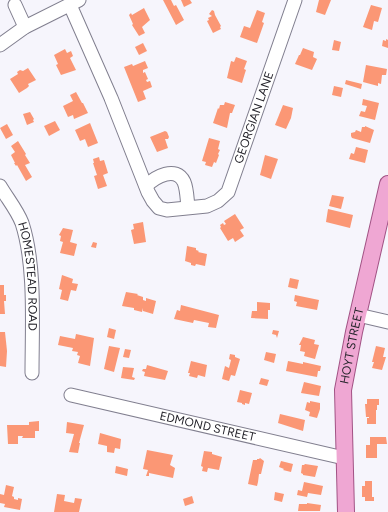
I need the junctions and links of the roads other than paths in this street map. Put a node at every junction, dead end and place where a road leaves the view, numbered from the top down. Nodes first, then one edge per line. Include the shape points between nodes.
1 (295, 0) edge
2 (14, 2) edge
3 (74, 2) edge
4 (25, 27) junction
5 (0, 45) edge
6 (388, 184) edge
7 (0, 186) edge
8 (146, 186) junction
9 (386, 204) edge
10 (188, 207) junction
11 (358, 315) junction
12 (388, 322) edge
13 (32, 373) dead end
14 (71, 395) dead end
15 (344, 458) junction
16 (346, 512) edge

1 - 10 street, GEORGIAN LANE via 228,192 207,206
2 - 4 street
3 - 4 street
3 - 8 street, GEORGIAN LANE
4 - 5 street
6 - 9 main road, HOYT STREET
7 - 13 street, HOMESTEAD ROAD via 21,222 28,249 32,295
8 - 10 street, GEORGIAN LANE via 159,208 167,210
8 - 10 street via 164,174 176,174 185,184
9 - 11 main road, HOYT STREET
11 - 12 street
11 - 15 main road, HOYT STREET via 343,390
14 - 15 street, EDMOND STREET
15 - 16 main road, HOYT STREET

